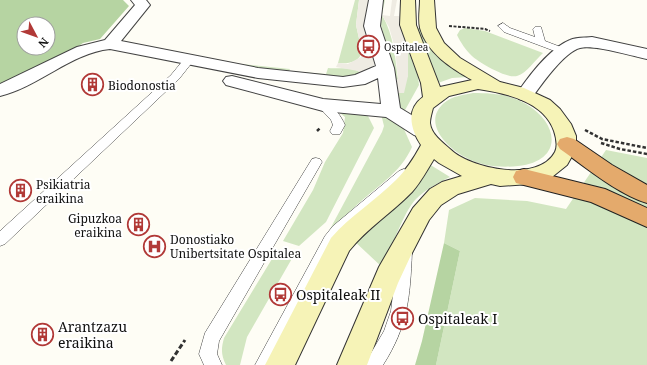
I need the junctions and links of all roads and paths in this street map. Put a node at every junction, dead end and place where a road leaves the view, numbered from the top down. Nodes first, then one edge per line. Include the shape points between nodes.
1 (138, 0) edge
2 (376, 0) edge
3 (408, 0) edge
4 (427, 0) edge
5 (503, 26) dead end
6 (538, 29) dead end
7 (541, 43) junction
8 (110, 44) junction
9 (563, 50) junction
10 (647, 54) edge
11 (189, 60) junction
12 (229, 66) junction
13 (385, 68) junction
14 (497, 86) junction
15 (0, 92) edge
16 (526, 95) junction
17 (432, 98) junction
18 (322, 105) junction
19 (391, 111) junction
20 (320, 128) dead end
21 (336, 130) dead end
22 (317, 131) dead end
23 (587, 134) dead end
24 (598, 142) dead end
25 (426, 144) junction
26 (567, 144) junction
27 (647, 148) edge
28 (647, 154) edge
29 (316, 162) dead end
30 (492, 177) junction
31 (524, 177) junction
32 (647, 195) edge
33 (647, 218) edge
34 (406, 239) junction
35 (0, 240) edge
36 (185, 340) dead end
37 (171, 361) dead end
38 (213, 365) edge
39 (264, 365) edge
40 (280, 365) edge
41 (352, 365) edge
42 (373, 365) edge

1 - 8 street via 143,5
2 - 13 street via 372,26
3 - 17 main road via 408,25 430,83
4 - 14 main road via 428,26 442,50 459,65
5 - 7 lane via 506,30
6 - 7 lane
7 - 9 lane
8 - 11 street
8 - 15 street via 83,49
9 - 10 street via 576,43 592,42
9 - 16 street via 534,82
11 - 12 street
11 - 35 lane via 175,77
12 - 13 street via 343,82 360,80
12 - 18 street via 223,79
13 - 19 street
14 - 16 main road
14 - 17 main road via 460,86 444,90
16 - 26 main road via 556,116 565,130
17 - 25 main road via 421,112 420,121
18 - 19 street
18 - 21 lane via 336,118 339,125
19 - 25 street
20 - 22 path
23 - 27 path via 582,128 602,139
24 - 28 path
25 - 30 main road via 446,160 467,170
25 - 39 lane via 334,235
25 - 40 main road via 415,173 340,245
26 - 31 main road via 564,155 556,165 542,173
26 - 32 highway via 604,170
29 - 38 lane via 211,339 208,354
30 - 31 main road
30 - 34 main road via 455,186 439,194 417,219
31 - 33 highway via 597,195
34 - 41 main road via 393,262
34 - 42 lane via 399,316 388,343
36 - 37 path

